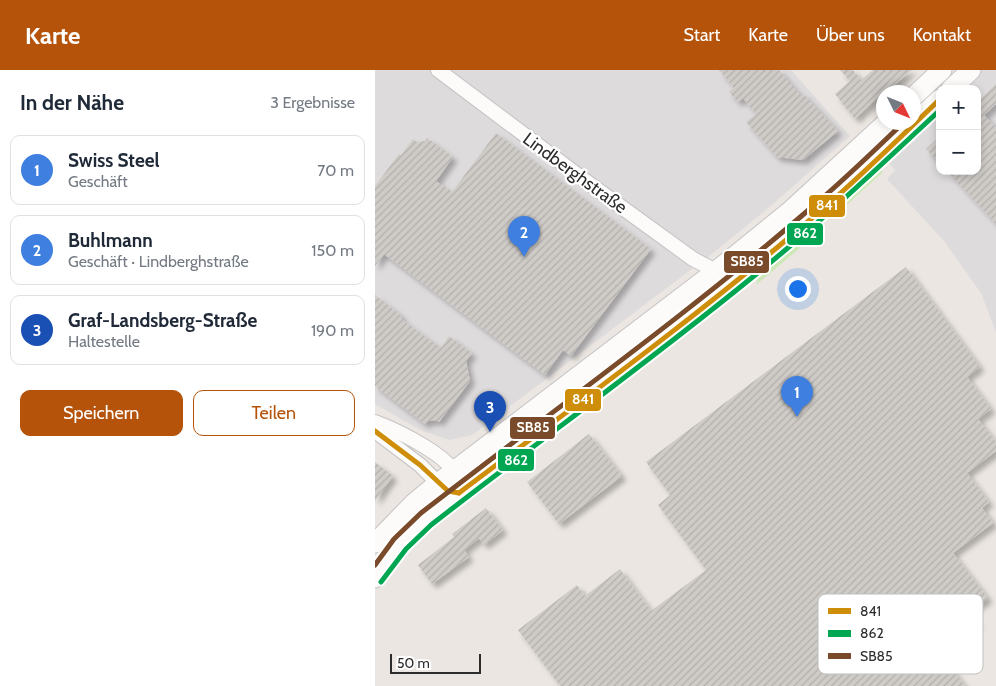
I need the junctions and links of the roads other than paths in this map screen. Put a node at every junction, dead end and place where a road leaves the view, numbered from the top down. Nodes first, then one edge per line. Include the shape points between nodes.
1 (438, 70) edge
2 (942, 70) edge
3 (971, 70) edge
4 (955, 85) edge
5 (921, 90) edge
6 (936, 103) edge
7 (878, 130) edge
8 (716, 271) junction
9 (735, 281) junction
10 (375, 422) edge
11 (375, 431) edge
12 (454, 471) junction
13 (438, 483) junction
14 (459, 493) junction
15 (375, 544) edge
16 (375, 578) edge

1 - 8 street, Lindberghstraße via 587,182
2 - 5 main road
3 - 4 main road
6 - 9 main road via 815,215
7 - 8 main road via 789,212
8 - 9 main road
8 - 12 main road
9 - 14 main road
10 - 12 street via 413,439
11 - 13 street via 420,464
12 - 13 main road
12 - 14 street via 459,481
13 - 14 street via 448,491
13 - 15 main road via 413,503
14 - 16 main road via 400,544

